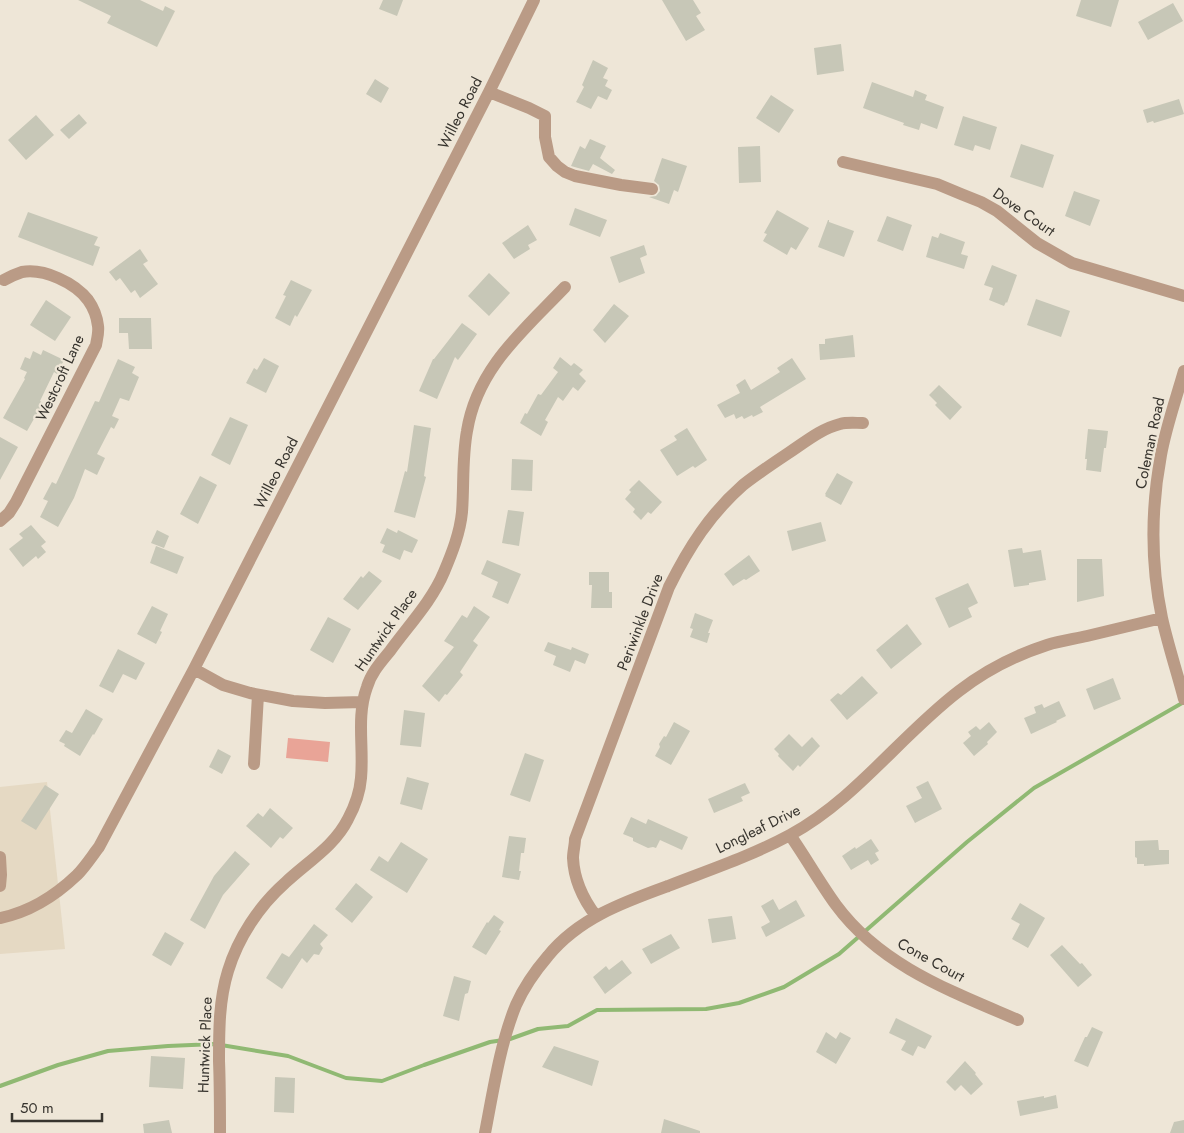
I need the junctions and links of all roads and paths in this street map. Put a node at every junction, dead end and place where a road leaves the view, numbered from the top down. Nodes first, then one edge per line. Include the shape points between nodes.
1 (534, 0) edge
2 (489, 92) junction
3 (843, 162) dead end
4 (652, 189) dead end
5 (4, 280) dead end
6 (565, 287) dead end
7 (1184, 296) edge
8 (1184, 371) edge
9 (863, 423) dead end
10 (0, 521) edge
11 (1162, 618) junction
12 (194, 670) junction
13 (258, 694) junction
14 (1184, 698) edge
15 (362, 702) junction
16 (254, 764) dead end
17 (790, 835) junction
18 (0, 857) edge
19 (0, 886) edge
20 (596, 916) junction
21 (0, 918) edge
22 (1018, 1020) dead end
23 (220, 1133) edge
24 (485, 1133) edge

1 - 2 street, Willeo Road
2 - 4 street via 545,116 549,157 565,172 621,186
2 - 12 street, Willeo Road
3 - 7 street, Dove Court via 937,184 997,211 1037,243 1072,263
5 - 10 street, Westcroft Lane via 22,272 50,274 74,287 88,300 99,327 92,354 16,502
6 - 15 street, Huntwick Place via 504,351 482,385 467,430 462,514 451,556 430,597 374,670
8 - 11 street, Coleman Road via 1161,455 1155,498 1156,577
9 - 20 street, Periwinkle Drive via 841,424 822,430 742,486 719,509 683,558 669,587 575,839 576,880
11 - 14 street, Coleman Road
11 - 17 street, Longleaf Drive via 1048,645 986,672 940,706 842,798
12 - 13 street via 223,684
12 - 21 street, Willeo Road via 99,848 78,874 52,896 32,908
13 - 15 street via 293,701
13 - 16 street
15 - 23 street, Huntwick Place via 361,778 348,819 327,848 263,906 242,937 228,969 219,1019
17 - 20 street, Longleaf Drive via 748,856 624,902
17 - 22 street, Cone Court via 837,906 879,949 926,979
18 - 19 street
20 - 24 street, Longleaf Drive via 549,954 516,1005 504,1040

